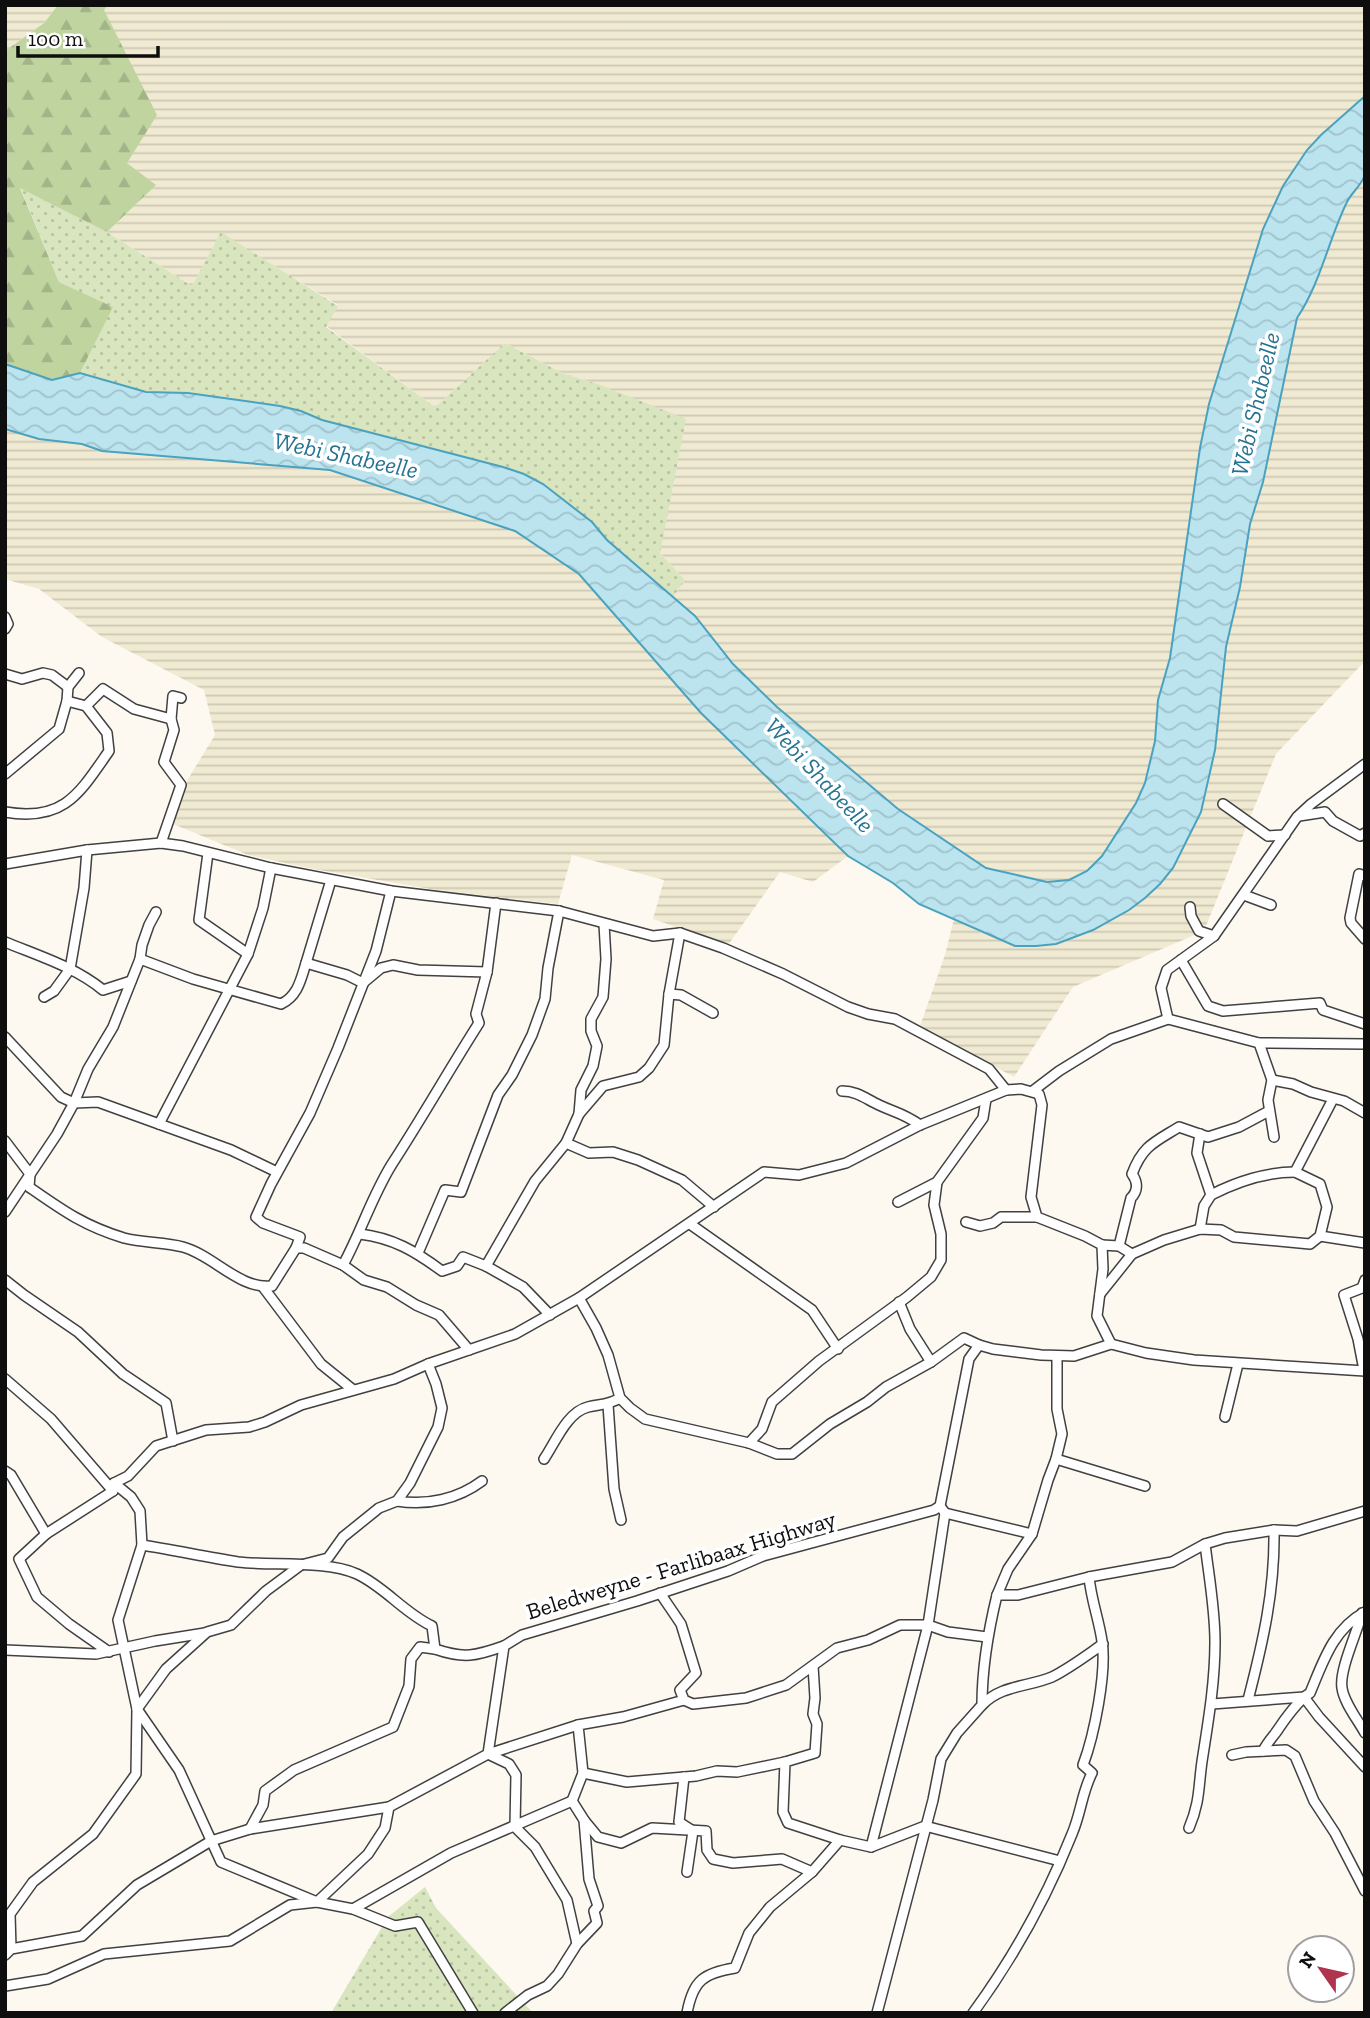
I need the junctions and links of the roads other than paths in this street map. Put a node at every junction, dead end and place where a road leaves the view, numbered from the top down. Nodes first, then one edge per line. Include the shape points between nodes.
1 (5, 617) edge
2 (5, 629) edge
3 (79, 673) dead end
4 (5, 674) edge
5 (68, 687) junction
6 (181, 698) dead end
7 (67, 701) junction
8 (86, 706) junction
9 (171, 719) junction
10 (1365, 764) edge
11 (5, 774) edge
12 (1223, 804) dead end
13 (5, 812) edge
14 (1297, 817) junction
15 (1365, 832) edge
16 (1285, 835) junction
17 (161, 843) junction
18 (87, 850) junction
19 (208, 853) junction
20 (5, 864) edge
21 (271, 868) junction
22 (1365, 876) edge
23 (331, 880) junction
24 (391, 891) junction
25 (1244, 895) junction
26 (496, 903) junction
27 (1271, 905) dead end
28 (1191, 907) dead end
29 (559, 911) junction
30 (156, 912) dead end
31 (604, 924) junction
32 (680, 933) junction
33 (1214, 936) junction
34 (1365, 939) edge
35 (5, 942) edge
36 (248, 954) junction
37 (140, 959) junction
38 (1181, 960) junction
39 (306, 963) junction
40 (70, 969) junction
41 (487, 972) junction
42 (131, 981) junction
43 (363, 983) junction
44 (228, 990) junction
45 (669, 994) junction
46 (44, 997) dead end
47 (713, 1013) dead end
48 (1168, 1019) junction
49 (1365, 1024) edge
50 (5, 1037) edge
51 (1259, 1043) junction
52 (1365, 1044) edge
53 (1272, 1080) junction
54 (1006, 1090) junction
55 (842, 1091) dead end
56 (1039, 1094) junction
57 (986, 1100) junction
58 (1333, 1100) junction
59 (74, 1103) junction
60 (1269, 1111) junction
61 (1365, 1113) edge
62 (579, 1114) junction
63 (159, 1124) junction
64 (920, 1125) junction
65 (1200, 1134) junction
66 (1274, 1137) dead end
67 (5, 1141) edge
68 (566, 1143) junction
69 (278, 1172) junction
70 (1295, 1172) junction
71 (30, 1174) junction
72 (936, 1182) junction
73 (1211, 1195) junction
74 (898, 1202) dead end
75 (714, 1207) junction
76 (5, 1212) edge
77 (1037, 1217) junction
78 (966, 1222) dead end
79 (690, 1224) junction
80 (1200, 1229) junction
81 (360, 1234) junction
82 (1320, 1236) junction
83 (1365, 1244) edge
84 (1102, 1245) junction
85 (1119, 1246) junction
86 (296, 1248) junction
87 (418, 1253) junction
88 (1132, 1254) junction
89 (342, 1265) junction
90 (486, 1266) junction
91 (5, 1280) edge
92 (1365, 1280) edge
93 (263, 1287) junction
94 (1099, 1296) junction
95 (579, 1298) junction
96 (899, 1302) junction
97 (550, 1315) junction
98 (1111, 1344) junction
99 (979, 1345) junction
100 (838, 1349) junction
101 (469, 1350) junction
102 (1057, 1356) junction
103 (931, 1362) junction
104 (428, 1364) junction
105 (1238, 1364) junction
106 (1364, 1371) edge
107 (5, 1379) edge
108 (352, 1389) junction
109 (620, 1398) junction
110 (608, 1405) junction
111 (1225, 1417) dead end
112 (173, 1441) junction
113 (749, 1443) junction
114 (544, 1459) dead end
115 (1056, 1459) junction
116 (5, 1471) edge
117 (482, 1481) dead end
118 (1145, 1486) dead end
119 (113, 1487) junction
120 (397, 1501) junction
121 (943, 1510) junction
122 (1365, 1511) edge
123 (621, 1520) dead end
124 (1274, 1530) junction
125 (46, 1534) junction
126 (1032, 1534) junction
127 (142, 1545) junction
128 (1205, 1545) junction
129 (302, 1565) junction
130 (1089, 1577) junction
131 (660, 1593) junction
132 (997, 1595) junction
133 (1364, 1613) edge
134 (928, 1625) junction
135 (207, 1632) junction
136 (987, 1637) junction
137 (1103, 1644) junction
138 (504, 1646) junction
139 (435, 1648) junction
140 (125, 1649) junction
141 (5, 1650) edge
142 (109, 1652) junction
143 (813, 1665) junction
144 (1304, 1697) junction
145 (684, 1700) junction
146 (1248, 1700) junction
147 (1212, 1704) junction
148 (982, 1705) junction
149 (137, 1709) junction
150 (578, 1725) junction
151 (1365, 1733) edge
152 (1264, 1751) junction
153 (488, 1754) junction
154 (1232, 1755) dead end
155 (785, 1762) junction
156 (1365, 1767) edge
157 (583, 1773) junction
158 (684, 1777) junction
159 (572, 1801) junction
160 (389, 1807) junction
161 (584, 1820) junction
162 (925, 1826) junction
163 (515, 1827) junction
164 (1189, 1828) dead end
165 (250, 1829) junction
166 (693, 1831) junction
167 (840, 1840) junction
168 (211, 1841) junction
169 (871, 1847) junction
170 (1060, 1861) junction
171 (687, 1872) dead end
172 (812, 1872) junction
173 (1365, 1891) edge
174 (317, 1902) junction
175 (353, 1909) junction
176 (577, 1944) junction
177 (8, 1952) edge
178 (5, 1986) edge
179 (473, 2013) edge
180 (505, 2013) edge
181 (687, 2013) edge
182 (877, 2013) edge
183 (973, 2013) edge

1 - 2 street
3 - 5 street
4 - 5 street via 22,679 43,673
5 - 7 street
6 - 9 street via 173,696
7 - 8 street
7 - 11 street via 58,730
8 - 9 street via 103,689 134,709
8 - 13 street via 107,733 110,751 85,785 58,810 27,816
9 - 17 street via 174,730 164,762 181,785
10 - 14 street
12 - 16 street via 1268,836
14 - 15 street via 1325,812 1360,836
14 - 16 street
16 - 25 street
17 - 18 street
17 - 19 street
18 - 20 street
18 - 40 street
19 - 21 street
19 - 36 street via 199,920
21 - 23 street
21 - 36 street
22 - 34 street via 1359,874 1350,918
23 - 24 street
23 - 39 street
24 - 26 street
24 - 43 street
25 - 27 street
25 - 33 street
26 - 29 street
26 - 41 street
28 - 33 street via 1199,931
29 - 31 street
29 - 87 street via 545,999 532,1035 498,1095 461,1192 445,1190
30 - 37 street
31 - 32 street via 653,936
31 - 62 street via 603,997 591,1019 597,1046 581,1090
32 - 45 street
32 - 54 street via 783,974 848,1007 895,1019 989,1069
33 - 38 street
35 - 40 street
36 - 44 street
37 - 42 street
37 - 44 street
38 - 48 street via 1167,970 1161,988
38 - 49 street via 1208,1006 1223,1011 1320,1003 1323,1010
39 - 43 street
39 - 44 street via 297,989 281,1004
40 - 42 street via 103,989
40 - 46 street
41 - 43 street via 393,965 381,968
41 - 81 street via 476,1014 479,1023 392,1164 365,1214
42 - 59 street
43 - 69 street via 310,1113
44 - 63 street
45 - 47 street via 681,995
45 - 62 street via 664,1045 649,1068 639,1077 603,1086
48 - 51 street
48 - 56 street via 1111,1039 1034,1090
50 - 59 street via 61,1097
51 - 52 street
51 - 53 street
53 - 58 street
53 - 60 street
54 - 56 street
54 - 57 street
55 - 64 street via 853,1091
56 - 77 street via 1042,1105 1031,1197
57 - 64 street
57 - 72 street via 983,1118
58 - 61 street
58 - 70 street
59 - 63 street via 98,1102
59 - 71 street
60 - 65 street via 1221,1135
60 - 66 street
62 - 68 street
63 - 69 street
64 - 75 street via 828,1169 799,1175 764,1172
65 - 73 street via 1197,1153
65 - 85 street via 1179,1127 1144,1151 1132,1174 1136,1193
67 - 71 street
68 - 75 street via 589,1153 613,1152 646,1164 682,1180
68 - 90 street via 529,1190
69 - 86 street via 256,1217 300,1237
70 - 73 street via 1245,1181
70 - 82 street via 1320,1184 1327,1207
71 - 76 street
71 - 93 street via 29,1187 81,1223 126,1238 185,1248
72 - 74 street
72 - 96 street via 934,1206 942,1234 941,1260 931,1276
73 - 80 street
75 - 79 street
77 - 78 street via 1001,1217 980,1226
77 - 84 street
79 - 95 street
79 - 100 street via 812,1310
80 - 82 street via 1305,1245
80 - 88 street
81 - 87 street via 383,1237
81 - 89 street
82 - 83 street
84 - 85 street
84 - 94 street
85 - 88 street
86 - 89 street
86 - 93 street via 272,1286
87 - 90 street via 442,1271 457,1266 463,1256
88 - 94 street
89 - 101 street via 439,1315
90 - 97 street via 523,1287
91 - 112 street via 166,1403
92 - 106 street via 1362,1288 1344,1295
93 - 108 street via 321,1364
94 - 98 street via 1097,1316
95 - 97 street
95 - 109 street via 608,1355
96 - 100 street
96 - 103 street via 909,1329
97 - 101 street via 515,1334
98 - 102 street via 1074,1356
98 - 105 street
99 - 102 street
99 - 103 street via 964,1338
99 - 121 street via 969,1359
100 - 113 street via 772,1402 762,1429
101 - 104 street
102 - 115 street via 1062,1434
103 - 113 street via 830,1423 792,1454 777,1454
104 - 108 street via 394,1379
104 - 120 street via 442,1408 438,1427
105 - 106 street
105 - 111 street
107 - 119 street via 51,1419
108 - 112 street via 249,1427 206,1430
109 - 110 street
109 - 113 street via 645,1419
110 - 114 street via 585,1407 573,1415
110 - 123 street
112 - 119 street via 156,1446
115 - 118 street
115 - 126 street
116 - 125 street
117 - 120 street via 442,1499 417,1504
119 - 125 street
119 - 127 street via 131,1497 140,1511
120 - 129 street via 379,1508 343,1537 328,1558
121 - 126 street
121 - 131 street, Beledweyne - Farlibaax Highway via 763,1556
121 - 134 street
122 - 124 street via 1297,1531
124 - 128 street
124 - 146 street via 1275,1570
125 - 142 street via 19,1559 37,1597
126 - 132 street
127 - 129 street via 239,1562
127 - 140 street via 118,1620
128 - 130 street via 1172,1562
128 - 147 street via 1215,1641
129 - 135 street via 231,1625
129 - 139 street via 354,1573 385,1590 414,1618 432,1626
130 - 132 street via 1018,1595
130 - 137 street
131 - 138 street, Beledweyne - Farlibaax Highway via 522,1635
131 - 145 street via 681,1624 696,1674 680,1690
132 - 136 street
133 - 144 street via 1332,1641 1310,1693
133 - 151 street via 1344,1665 1342,1689
134 - 136 street via 948,1633
134 - 143 street via 900,1625 837,1648
134 - 169 street
135 - 140 street
135 - 149 street via 166,1669
136 - 148 street
137 - 148 street via 1051,1677 990,1696
137 - 170 street via 1092,1740 1083,1765 1092,1773
138 - 139 street via 476,1656
138 - 153 street, Beledweyne - Farlibaax Highway
139 - 165 street via 421,1647 411,1659 409,1686 393,1727 294,1770 265,1791
140 - 142 street
140 - 149 street
141 - 142 street
143 - 145 street via 786,1685 746,1698 692,1704
143 - 155 street via 815,1753
144 - 146 street
144 - 152 street
144 - 156 street
145 - 150 street
146 - 147 street
147 - 164 street via 1201,1790
148 - 162 street via 957,1732 941,1759
149 - 168 street via 179,1770
149 - 177 street via 136,1774 93,1834 33,1882 10,1914
150 - 153 street
150 - 157 street
152 - 154 street
152 - 173 street via 1286,1750 1295,1756 1314,1801
153 - 160 street
153 - 163 street via 509,1764 516,1775
155 - 158 street
155 - 167 street via 783,1812 788,1823
157 - 158 street via 627,1782
157 - 159 street
158 - 166 street via 680,1822
159 - 161 street
159 - 163 street
160 - 165 street
160 - 174 street via 385,1828 368,1854
161 - 166 street via 598,1837 621,1843 652,1828
161 - 176 street via 589,1879 598,1906 594,1911 597,1923
162 - 169 street
162 - 170 street
162 - 182 street
163 - 175 street via 451,1853
163 - 176 street via 535,1847 567,1900
165 - 168 street
166 - 171 street
166 - 172 street via 706,1830 707,1850 713,1859 733,1863 782,1859
167 - 169 street
167 - 172 street
168 - 174 street via 221,1862
168 - 177 street via 137,1885 82,1936
170 - 183 street via 1021,1940
172 - 181 street via 770,1907 749,1933 735,1968 701,1978
174 - 175 street
174 - 178 street via 290,1905 230,1941 104,1954 48,1979
175 - 179 street via 395,1926 418,1922
176 - 180 street via 547,1986

